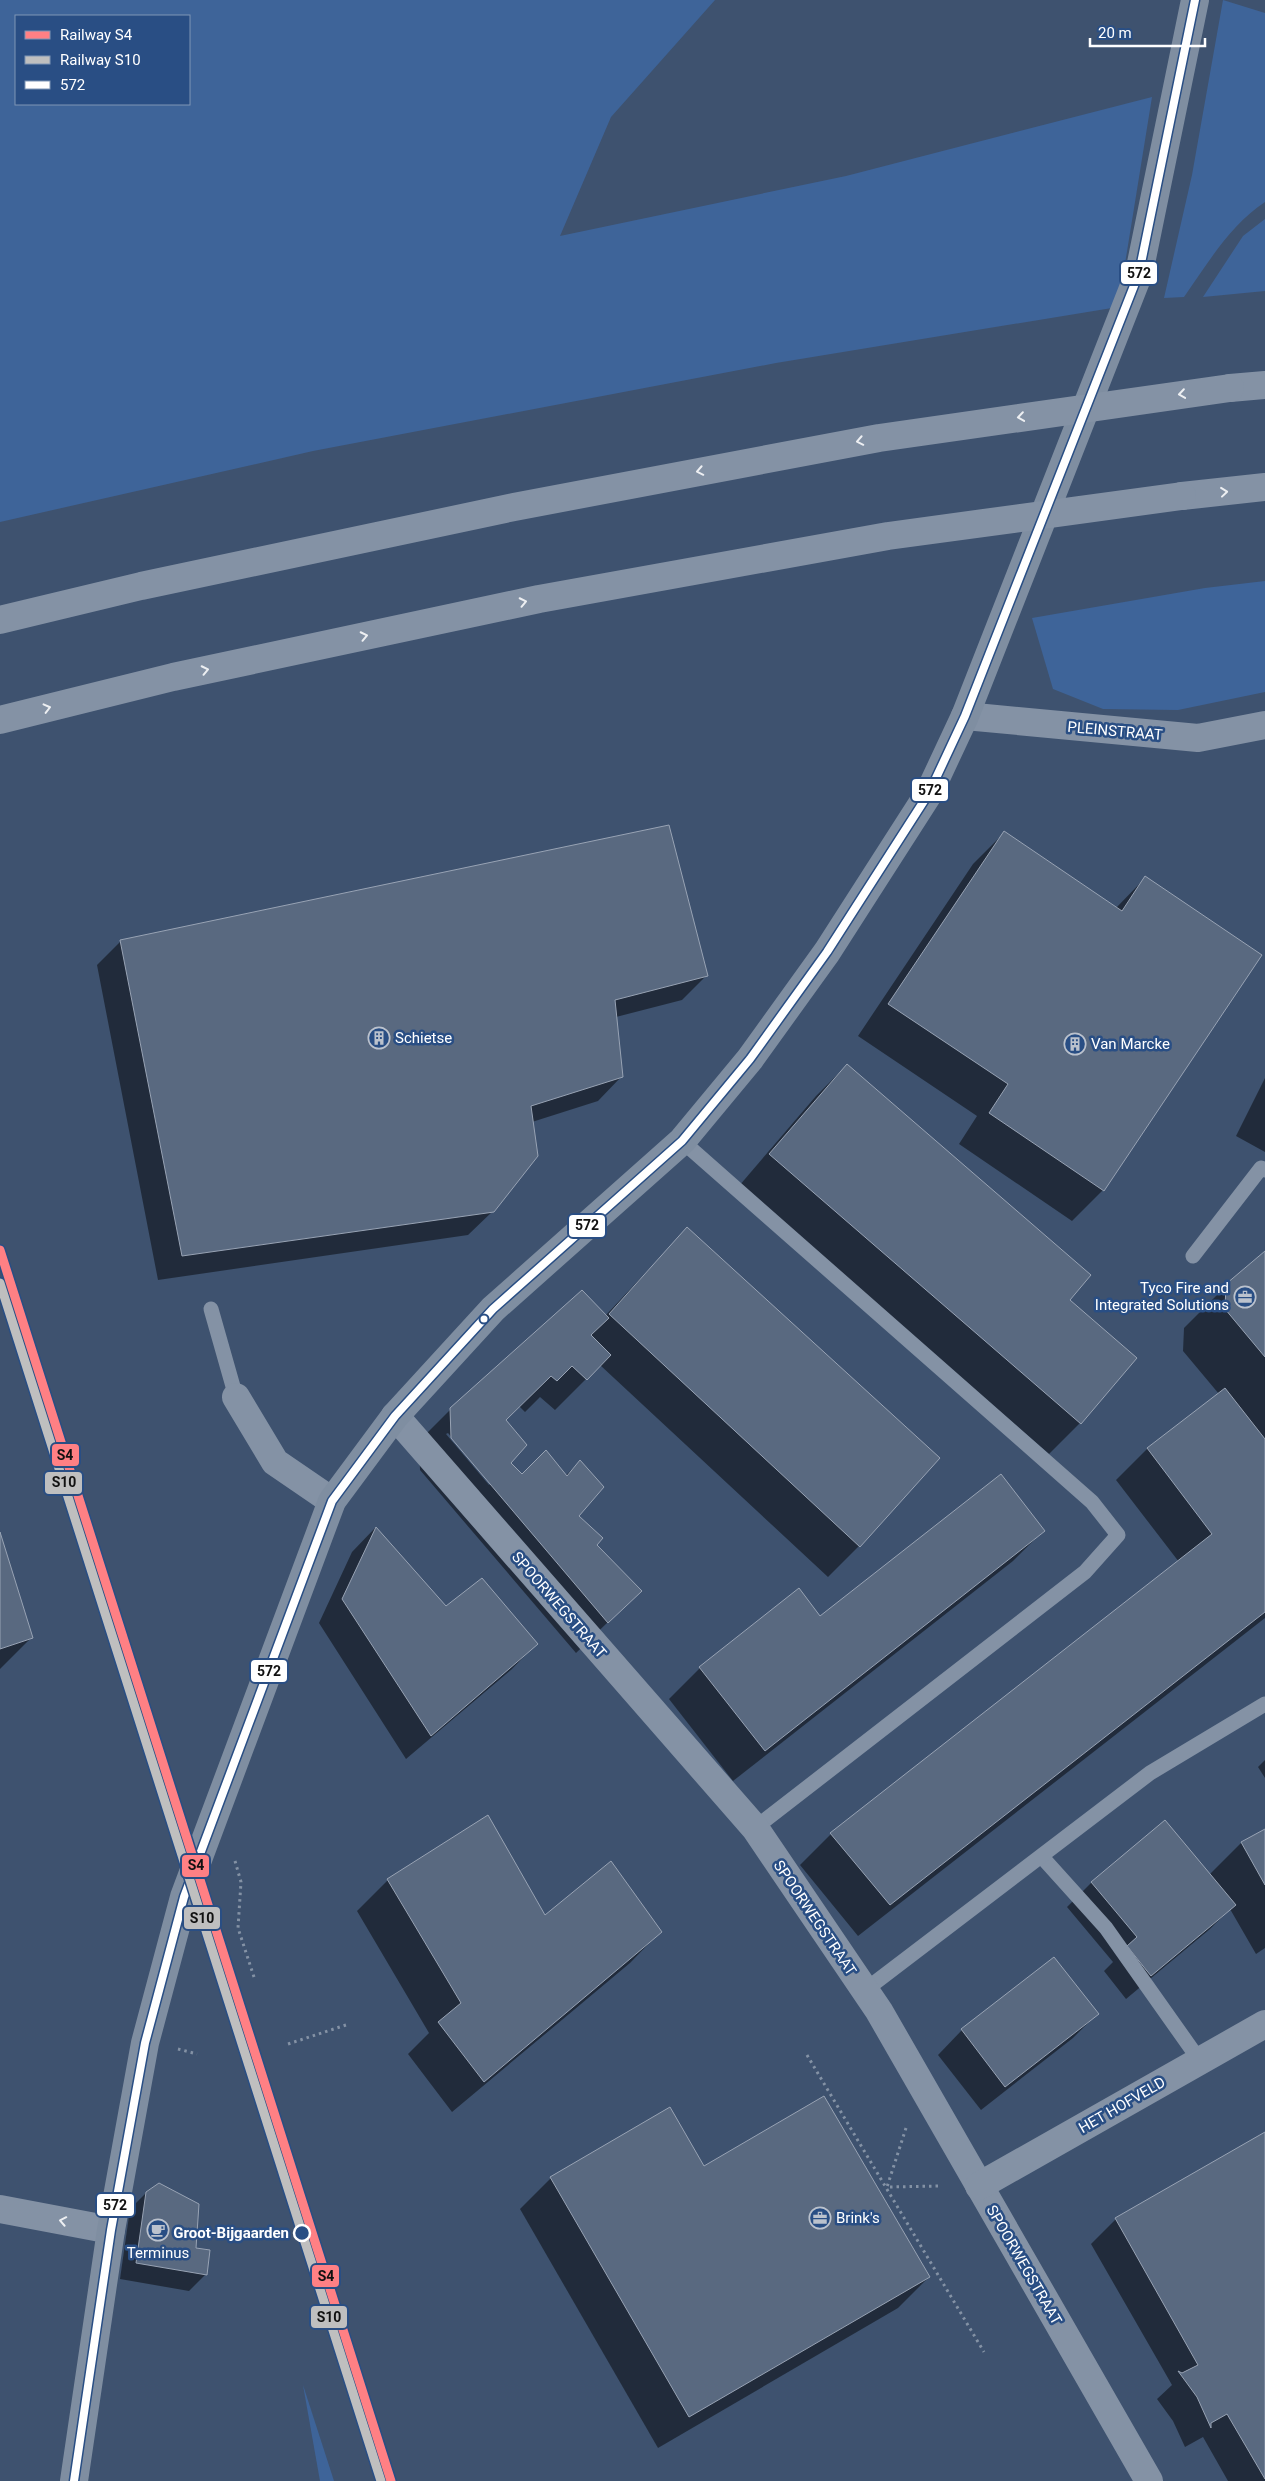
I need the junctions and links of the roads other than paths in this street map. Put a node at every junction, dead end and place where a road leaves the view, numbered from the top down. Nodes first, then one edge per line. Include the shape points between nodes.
1 (1195, 0) edge
2 (1265, 384) edge
3 (1265, 488) edge
4 (0, 620) edge
5 (965, 716) junction
6 (0, 720) edge
7 (1265, 725) edge
8 (682, 1141) junction
9 (1265, 1170) edge
10 (1193, 1256) dead end
11 (211, 1309) dead end
12 (236, 1398) joint
13 (395, 1416) junction
14 (332, 1501) junction
15 (1265, 1704) edge
16 (755, 1828) junction
17 (1042, 1857) junction
18 (864, 1991) junction
19 (1265, 2024) edge
20 (1200, 2061) junction
21 (979, 2186) junction
22 (0, 2209) edge
23 (111, 2230) junction
24 (74, 2481) edge
25 (1149, 2481) edge

1 - 5 street via 1139,273
2 -> 4 main road, bridge via 879,438 523,505 150,584
6 -> 3 main road, bridge via 173,677 539,599 888,536 1182,496
5 - 7 main road, PLEINSTRAAT via 1198,738
5 - 8 street via 928,793 827,952 750,1059
8 - 13 street via 493,1309
8 - 16 lane via 1092,1502 1118,1535 1085,1572
9 - 10 lane via 1261,1168
11 - 12 lane
12 - 14 main road via 275,1462
13 - 14 street
13 - 16 main road, SPOORWEGSTRAAT
14 - 23 street via 184,1897 145,2042
15 - 17 lane via 1150,1773
16 - 18 main road, SPOORWEGSTRAAT
17 - 18 lane
17 - 20 lane via 1106,1928
18 - 21 main road, SPOORWEGSTRAAT via 879,2011
19 - 20 main road, HET HOFVELD
20 - 21 main road, HET HOFVELD
21 - 25 main road, SPOORWEGSTRAAT
23 -> 22 main road
23 - 24 street

